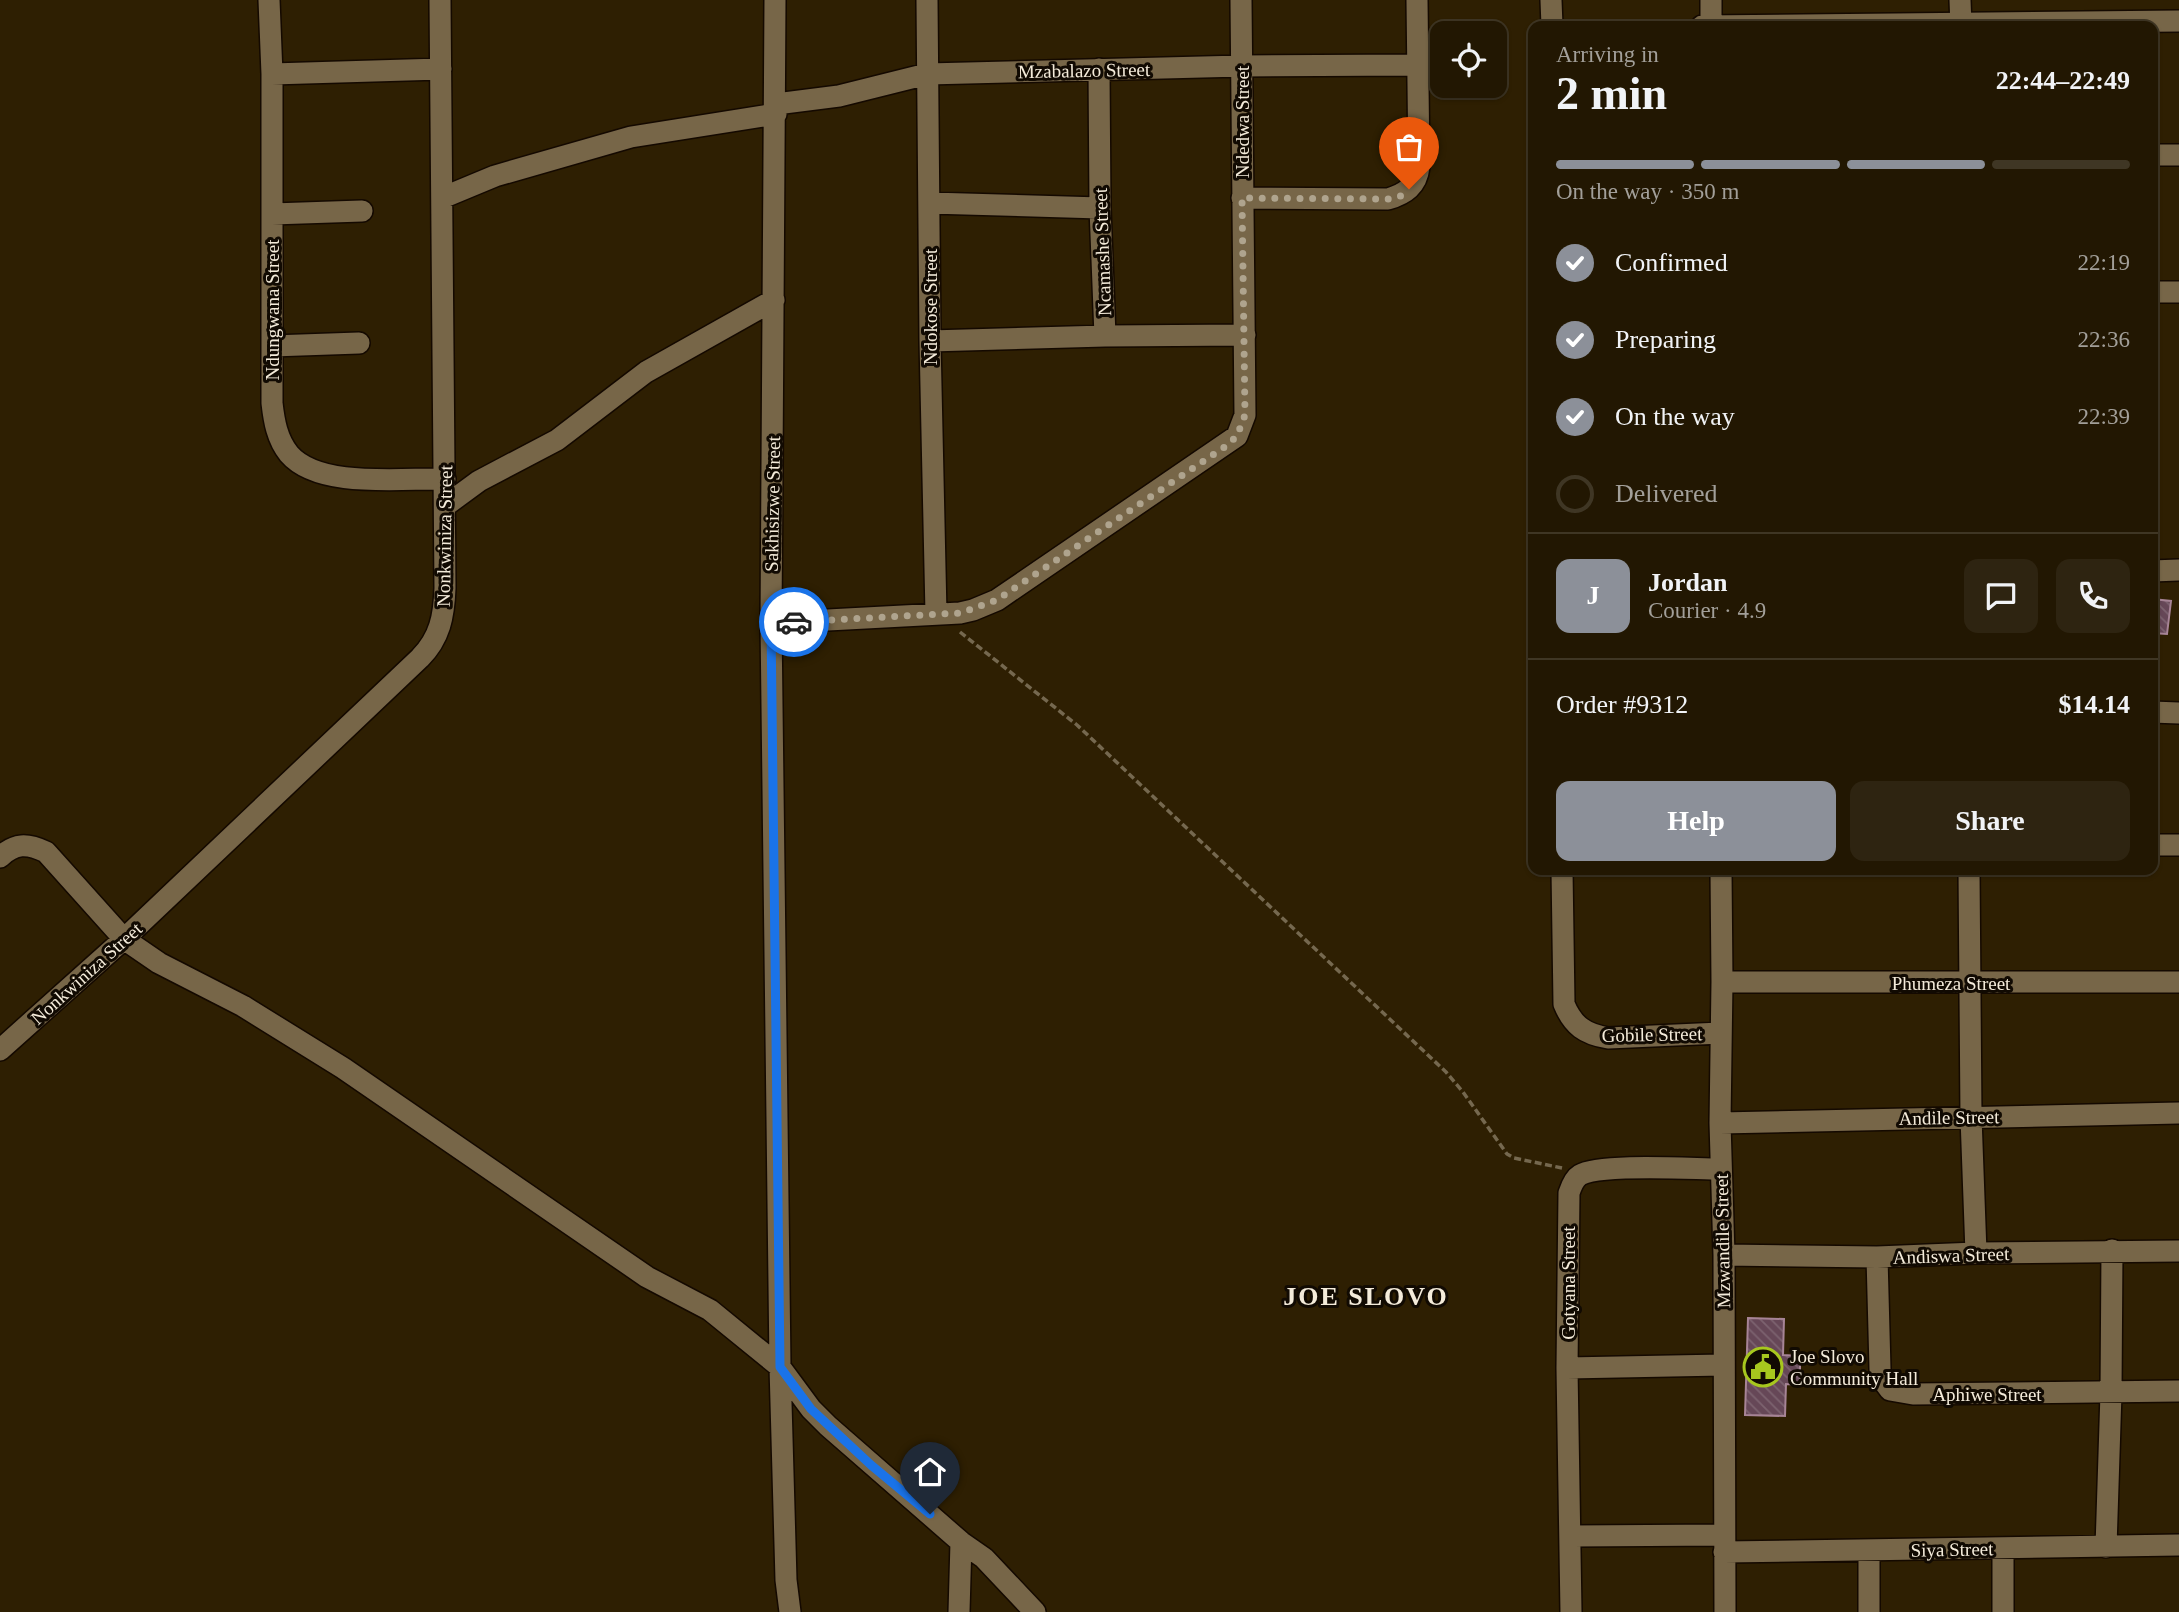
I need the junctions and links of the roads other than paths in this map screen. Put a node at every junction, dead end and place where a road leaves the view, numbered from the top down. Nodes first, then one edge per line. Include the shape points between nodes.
1 (269, 0) edge
2 (440, 0) edge
3 (775, 0) edge
4 (927, 0) edge
5 (1241, 0) edge
6 (1417, 0) edge
7 (1551, 0) edge
8 (1711, 0) edge
9 (1960, 0) edge
10 (1552, 21) edge
11 (1712, 21) edge
12 (1961, 21) edge
13 (2158, 21) edge
14 (2179, 21) edge
15 (1416, 65) junction
16 (1242, 66) junction
17 (441, 69) junction
18 (1099, 69) junction
19 (272, 74) junction
20 (927, 74) junction
21 (776, 109) junction
22 (2158, 155) edge
23 (2179, 155) edge
24 (442, 198) junction
25 (1242, 198) junction
26 (930, 204) junction
27 (1100, 208) junction
28 (362, 211) dead end
29 (272, 214) junction
30 (2158, 292) edge
31 (2179, 292) edge
32 (774, 300) junction
33 (1245, 335) junction
34 (1105, 336) junction
35 (930, 341) junction
36 (359, 343) dead end
37 (272, 346) junction
38 (445, 479) junction
39 (445, 506) junction
40 (2179, 570) edge
41 (2158, 571) edge
42 (936, 614) junction
43 (771, 623) junction
44 (2158, 712) edge
45 (2179, 713) edge
46 (2158, 845) edge
47 (2179, 845) edge
48 (0, 857) edge
49 (1562, 875) edge
50 (1721, 875) edge
51 (1969, 875) edge
52 (124, 940) junction
53 (1722, 982) junction
54 (2179, 982) edge
55 (1969, 983) junction
56 (1721, 1033) junction
57 (0, 1050) edge
58 (2179, 1113) edge
59 (1971, 1117) junction
60 (1720, 1123) junction
61 (1720, 1169) junction
62 (2112, 1250) junction
63 (2179, 1251) edge
64 (1976, 1253) junction
65 (1724, 1255) junction
66 (1877, 1257) junction
67 (1723, 1365) junction
68 (780, 1367) junction
69 (1567, 1368) junction
70 (2179, 1391) edge
71 (2111, 1393) junction
72 (1572, 1536) junction
73 (961, 1542) junction
74 (1724, 1544) junction
75 (2179, 1545) edge
76 (2106, 1547) junction
77 (2003, 1549) junction
78 (1869, 1550) junction
79 (790, 1612) edge
80 (959, 1612) edge
81 (1035, 1612) edge
82 (1571, 1612) edge
83 (1725, 1612) edge
84 (1869, 1612) edge
85 (2003, 1612) edge

1 - 19 street, Ndungwana Street
2 - 17 street, Nonkwiniza Street
3 - 21 street, Sakhisizwe Street
4 - 20 street, Ndokose Street
5 - 16 street, Ndedwa Street
6 - 15 street
7 - 10 street
8 - 11 street
9 - 12 street
13 - 14 street
15 - 16 street, Mzabalazo Street
15 - 25 street via 1418,176 1401,196
16 - 18 street, Mzabalazo Street
16 - 25 street, Ndedwa Street
17 - 19 street
17 - 24 street, Nonkwiniza Street
18 - 20 street, Mzabalazo Street
18 - 27 street, Ncamashe Street
19 - 29 street, Ndungwana Street
20 - 21 street, Mzabalazo Street
20 - 26 street, Ndokose Street
21 - 24 street, Mzabalazo Street via 631,137 477,182
21 - 32 street, Sakhisizwe Street
22 - 23 street
24 - 38 street, Nonkwiniza Street
25 - 33 street, Ndedwa Street
26 - 27 street
26 - 35 street, Ndokose Street
27 - 34 street, Ncamashe Street
28 - 29 street
29 - 37 street, Ndungwana Street
30 - 31 street
32 - 39 street via 646,372 557,440 479,481
32 - 43 street, Sakhisizwe Street
33 - 34 street, Ncamashe Street
33 - 42 street, Ndedwa Street via 1245,415 1237,436 997,600 973,610
34 - 35 street
35 - 42 street, Ndokose Street
36 - 37 street
37 - 38 street, Ndungwana Street via 274,420 284,446 299,462 331,475
38 - 39 street, Nonkwiniza Street
39 - 52 street, Nonkwiniza Street via 444,609 429,649
40 - 41 street
42 - 43 street, Ndedwa Street
43 - 68 street, Sakhisizwe Street
44 - 45 street
46 - 47 street
48 - 52 street via 19,844 46,852
49 - 56 street, Gobile Street via 1564,1004 1570,1019 1582,1030 1608,1038
50 - 53 street, Mzwandile Street
51 - 55 street
52 - 57 street, Nonkwiniza Street
52 - 68 street via 343,1068 647,1277 710,1310
53 - 55 street, Phumeza Street
53 - 56 street, Mzwandile Street
54 - 55 street, Phumeza Street
55 - 59 street
56 - 60 street, Mzwandile Street
58 - 59 street, Andile Street
59 - 60 street, Andile Street
59 - 64 street
60 - 61 street, Mzwandile Street
61 - 65 street, Mzwandile Street
61 - 69 street, Gotyana Street via 1603,1168 1580,1175 1569,1193
62 - 63 street, Andiswa Street
62 - 64 street, Andiswa Street
62 - 71 street
64 - 66 street, Andiswa Street
65 - 66 street, Andiswa Street
65 - 67 street, Mzwandile Street
66 - 71 street, Aphiwe Street via 1880,1369 1890,1390 1913,1394
67 - 69 street
67 - 74 street, Mzwandile Street
68 - 73 street via 828,1426
68 - 79 street, Sakhisizwe Street
69 - 72 street, Gotyana Street
70 - 71 street, Aphiwe Street
71 - 76 street
72 - 74 street, Siya Street
72 - 82 street, Gotyana Street
73 - 80 street
73 - 81 street via 984,1558
74 - 78 street, Siya Street
74 - 83 street, Mzwandile Street
75 - 76 street, Siya Street
76 - 77 street, Siya Street
77 - 78 street, Siya Street
77 - 85 street
78 - 84 street

